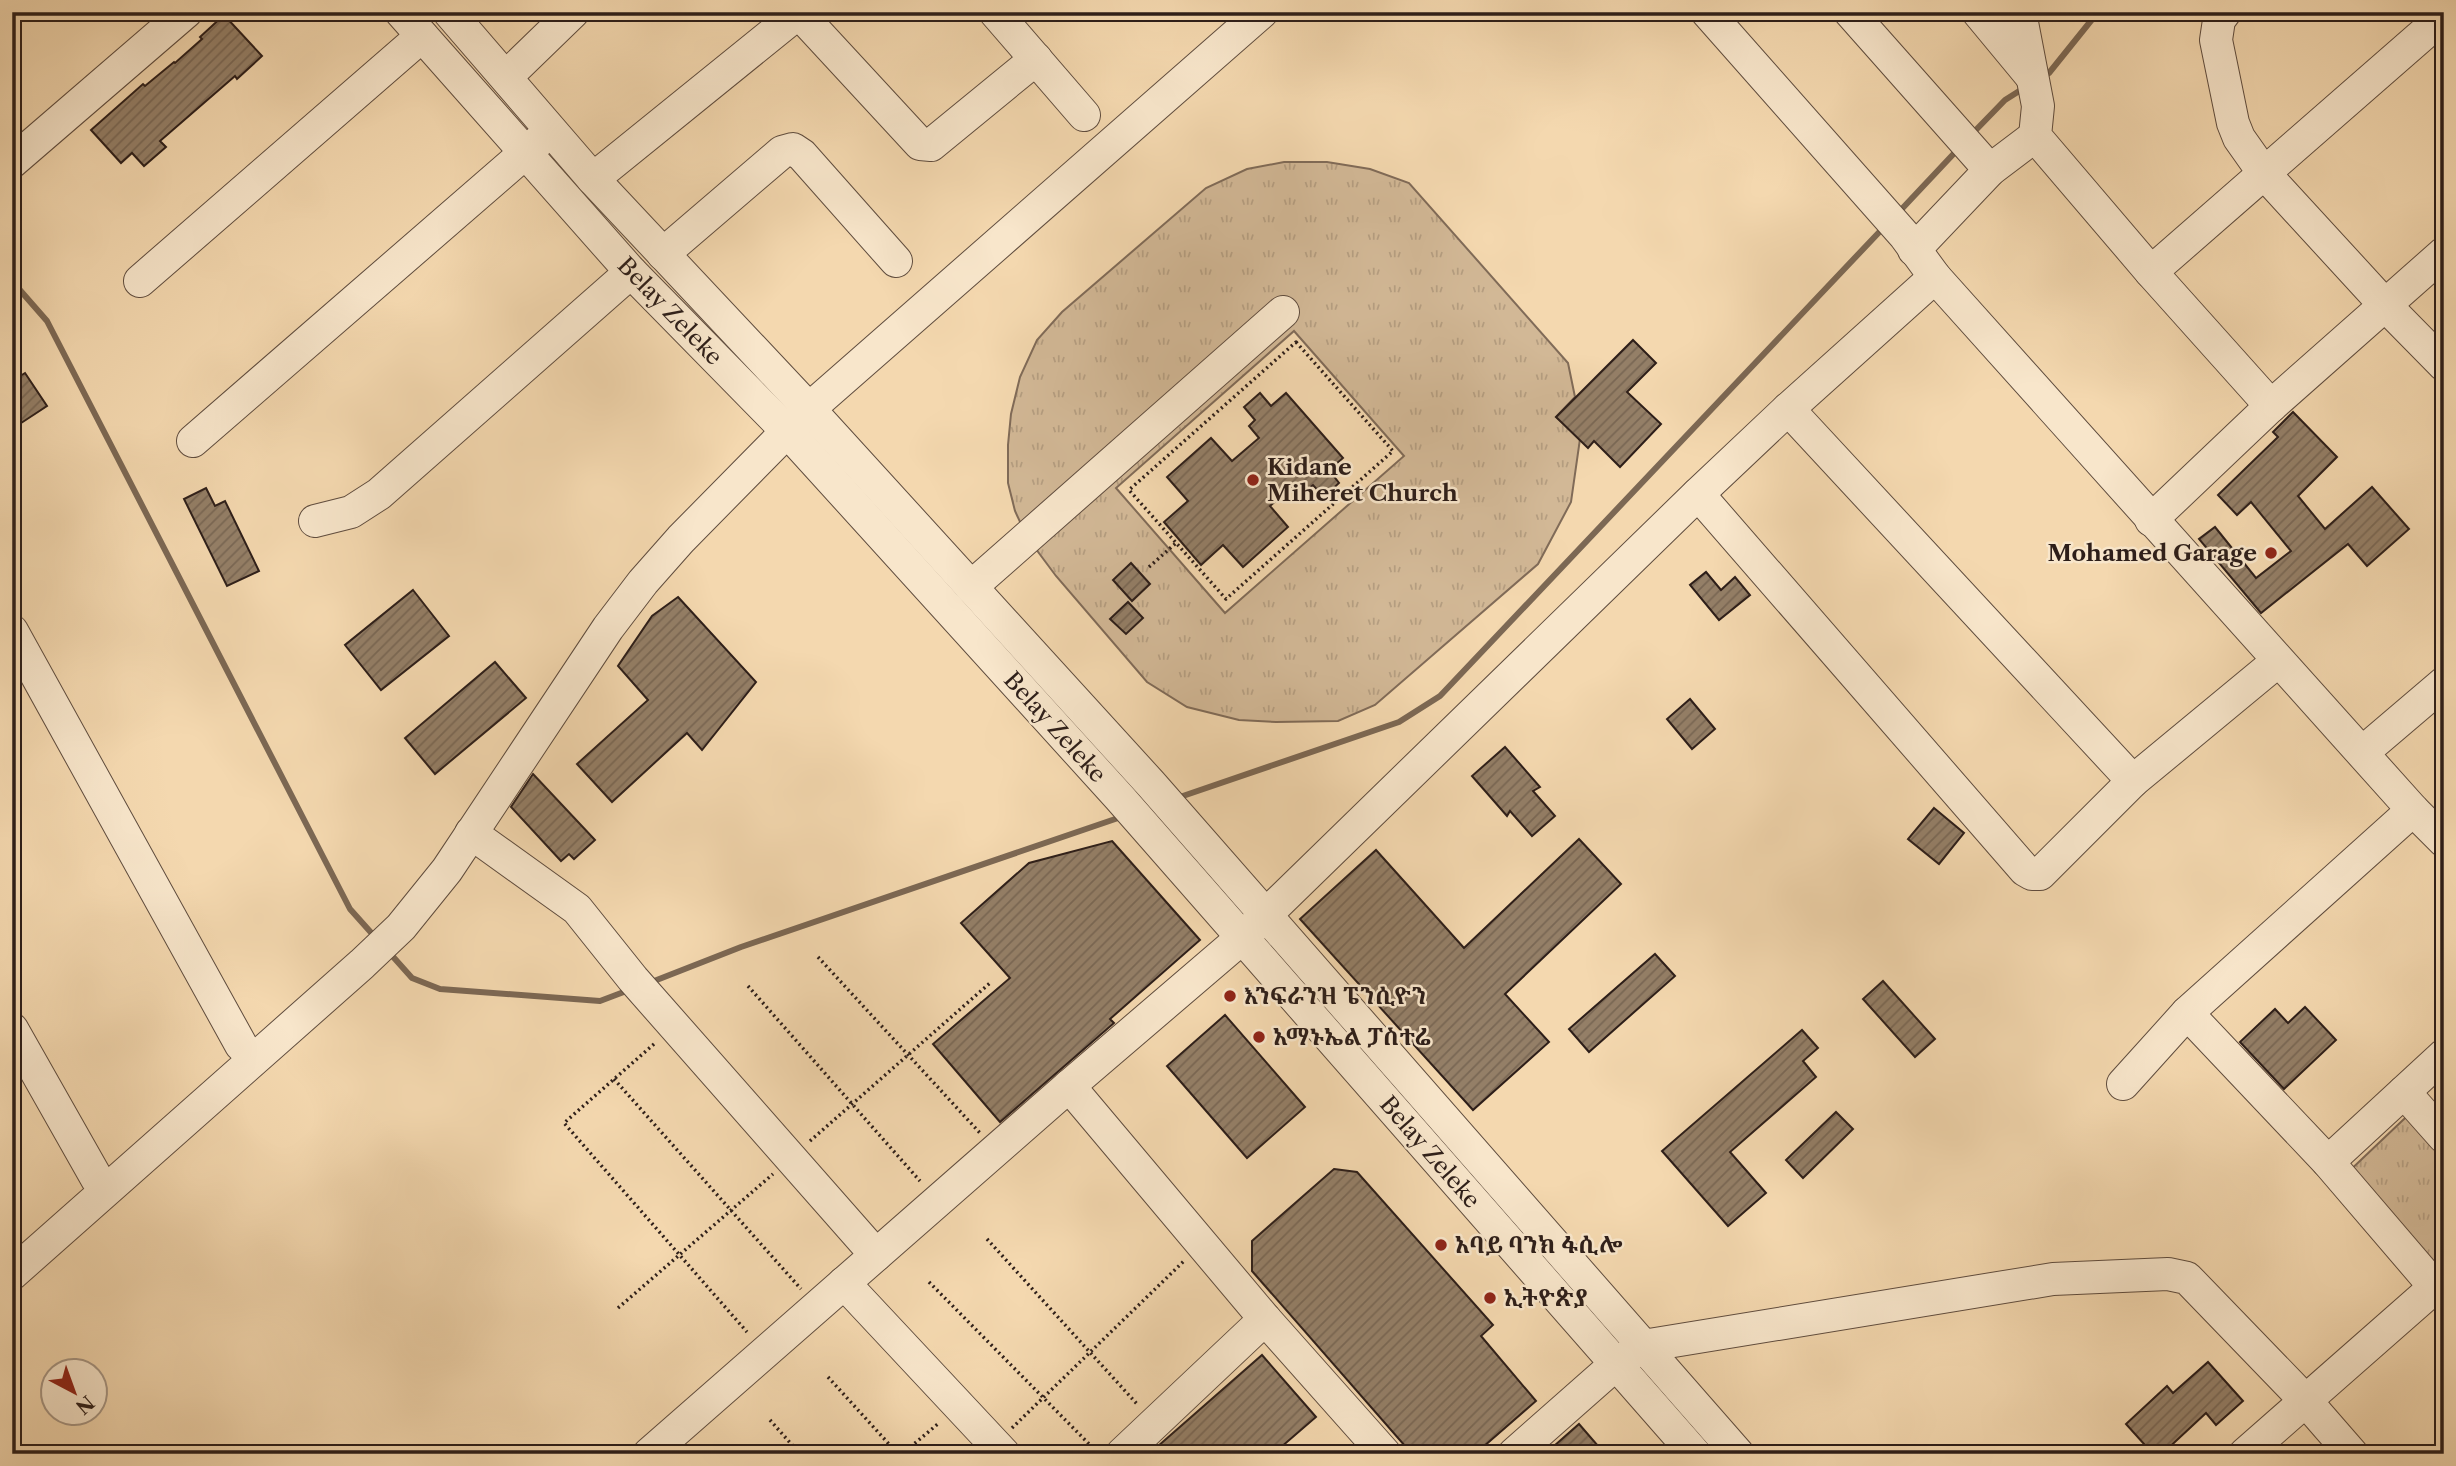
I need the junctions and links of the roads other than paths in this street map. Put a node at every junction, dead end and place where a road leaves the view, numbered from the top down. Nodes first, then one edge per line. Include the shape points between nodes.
1 (186, 12) edge
2 (401, 12) edge
3 (449, 12) edge
4 (573, 12) edge
5 (995, 12) edge
6 (1262, 12) edge
7 (1707, 12) edge
8 (1850, 12) edge
9 (1978, 12) edge
10 (2020, 12) edge
11 (2225, 12) edge
12 (798, 13) edge
13 (2433, 26) edge
14 (422, 36) junction
15 (1036, 58) junction
16 (506, 77) junction
17 (2036, 107) junction
18 (1084, 115) dead end
19 (551, 130) junction
20 (526, 153) junction
21 (12, 162) edge
22 (1990, 170) junction
23 (2263, 172) junction
24 (593, 179) junction
25 (1910, 243) junction
26 (2444, 253) edge
27 (663, 254) junction
28 (896, 261) dead end
29 (631, 272) junction
30 (2151, 272) junction
31 (1935, 277) junction
32 (140, 281) dead end
33 (2385, 305) junction
34 (1283, 312) dead end
35 (2444, 365) edge
36 (2271, 406) junction
37 (809, 409) junction
38 (1788, 409) junction
39 (786, 430) junction
40 (192, 441) dead end
41 (1698, 494) junction
42 (2151, 520) junction
43 (315, 521) dead end
44 (971, 587) junction
45 (12, 631) edge
46 (2278, 661) junction
47 (2444, 683) edge
48 (2363, 752) junction
49 (2133, 781) junction
50 (2413, 810) junction
51 (471, 833) junction
52 (2444, 841) edge
53 (1266, 915) junction
54 (1243, 937) junction
55 (2187, 1013) junction
56 (12, 1029) edge
57 (241, 1045) dead end
58 (2444, 1055) edge
59 (2123, 1084) dead end
60 (1069, 1086) junction
61 (2404, 1092) junction
62 (2444, 1137) edge
63 (2328, 1162) junction
64 (97, 1179) dead end
65 (876, 1255) junction
66 (12, 1274) edge
67 (844, 1283) junction
68 (2440, 1283) edge
69 (1265, 1319) junction
70 (1643, 1346) junction
71 (1616, 1364) junction
72 (2305, 1401) junction
73 (1000, 1449) edge
74 (649, 1454) edge
75 (1122, 1454) edge
76 (1384, 1454) edge
77 (1514, 1454) edge
78 (1695, 1454) edge
79 (1738, 1454) edge
80 (2245, 1454) edge
81 (2352, 1454) edge

1 - 21 street
2 - 14 street, Belay Zeleke
3 - 16 street, Belay Zeleke
4 - 16 street
5 - 15 street
6 - 37 street
7 - 25 street
8 - 22 street
9 - 17 street
10 - 17 street
11 - 23 street via 2216,40 2233,123
12 - 15 street via 925,146
12 - 24 street
13 - 23 street
14 - 20 street, Belay Zeleke
14 - 32 street
15 - 18 street
16 - 19 street, Belay Zeleke
17 - 22 street
17 - 30 street
19 - 20 street
19 - 24 street, Belay Zeleke
20 - 29 street, Belay Zeleke
20 - 40 street
22 - 25 street
23 - 30 street
23 - 33 street
24 - 27 street, Belay Zeleke
25 - 31 street
26 - 33 street
27 - 28 street via 782,152 793,149
27 - 37 street, Belay Zeleke
29 - 39 street, Belay Zeleke
29 - 43 street via 379,494 351,512
30 - 36 street
31 - 38 street
31 - 42 street
33 - 35 street
33 - 36 street
34 - 44 street
36 - 42 street
37 - 39 street
37 - 44 street, Belay Zeleke
38 - 41 street
38 - 49 street
39 - 51 street via 643,582
39 - 54 street, Belay Zeleke
41 - 49 street via 2025,870 2040,874
41 - 53 street
42 - 46 street
44 - 53 street, Belay Zeleke
45 - 57 street
46 - 48 street
46 - 49 street
47 - 48 street
48 - 50 street
50 - 52 street
50 - 55 street
51 - 65 street via 577,909 674,1027
51 - 66 street via 401,927
53 - 54 street
53 - 70 street, Belay Zeleke
54 - 60 street
54 - 71 street, Belay Zeleke
55 - 59 street
55 - 63 street
56 - 64 street
58 - 61 street
60 - 65 street
60 - 69 street
61 - 62 street
61 - 63 street
63 - 68 street
65 - 67 street
67 - 73 street
67 - 74 street
68 - 72 street
69 - 75 street
69 - 76 street
70 - 71 street
70 - 72 street via 2053,1279 2171,1274 2187,1278
70 - 79 street, Belay Zeleke
71 - 77 street
71 - 78 street, Belay Zeleke
72 - 80 street
72 - 81 street

